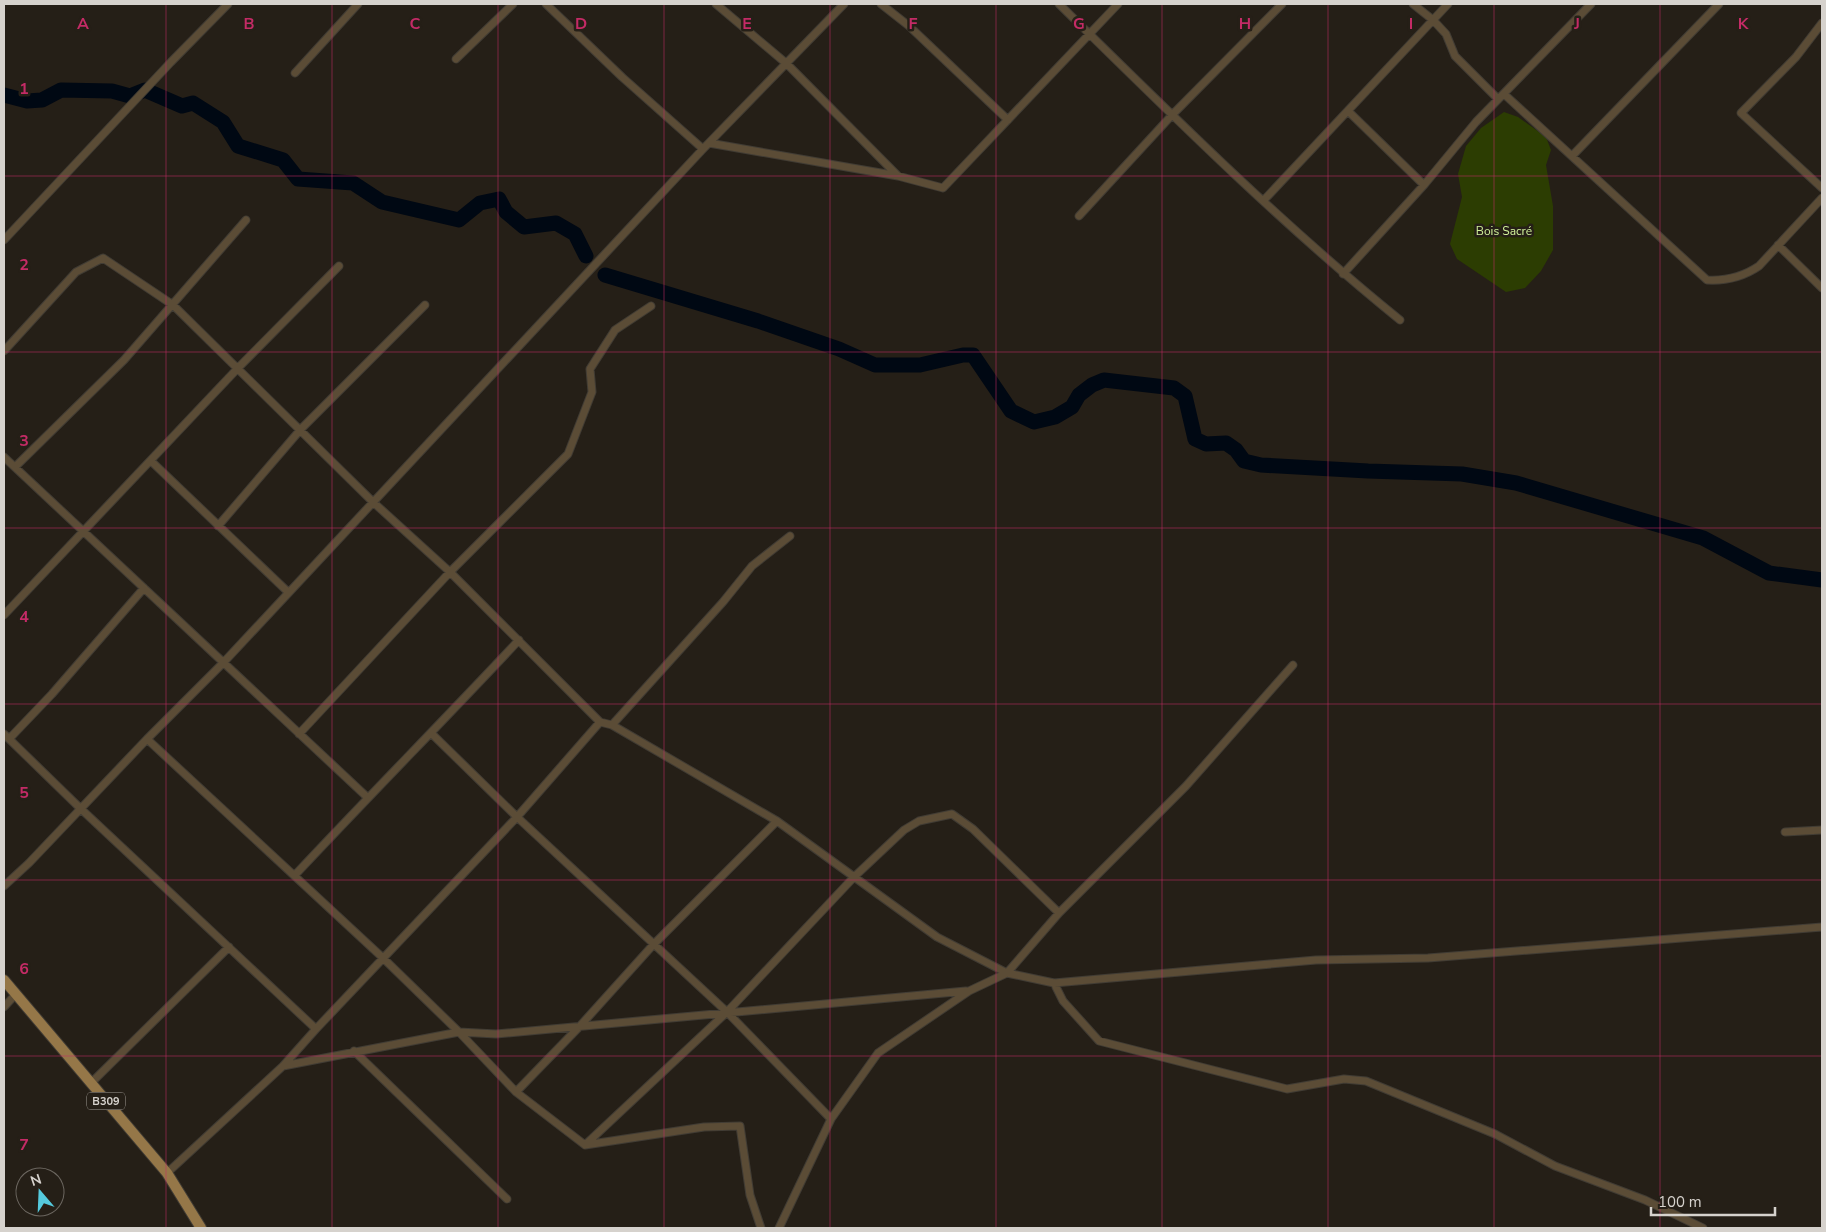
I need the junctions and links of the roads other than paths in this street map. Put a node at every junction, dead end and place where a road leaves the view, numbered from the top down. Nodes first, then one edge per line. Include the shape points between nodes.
1 (228, 4) edge
2 (358, 4) edge
3 (514, 4) edge
4 (546, 4) edge
5 (716, 4) edge
6 (844, 4) edge
7 (881, 4) edge
8 (1060, 4) edge
9 (1118, 4) edge
10 (1282, 4) edge
11 (1413, 4) edge
12 (1448, 4) edge
13 (1591, 4) edge
14 (1719, 4) edge
15 (1433, 20) junction
16 (1822, 23) edge
17 (1089, 33) junction
18 (456, 59) dead end
19 (787, 64) junction
20 (295, 73) dead end
21 (1501, 97) junction
22 (1348, 111) junction
23 (1172, 115) junction
24 (1008, 120) junction
25 (709, 142) junction
26 (703, 149) junction
27 (1572, 156) junction
28 (898, 176) junction
29 (1424, 185) junction
30 (1822, 188) edge
31 (1822, 198) edge
32 (1264, 200) junction
33 (1079, 216) dead end
34 (246, 220) dead end
35 (4, 240) edge
36 (1778, 246) junction
37 (339, 266) dead end
38 (1343, 274) junction
39 (1822, 288) edge
40 (173, 305) junction
41 (425, 305) dead end
42 (651, 306) dead end
43 (1400, 320) dead end
44 (4, 351) edge
45 (238, 368) junction
46 (301, 429) junction
47 (4, 457) edge
48 (150, 461) junction
49 (15, 467) junction
50 (373, 502) junction
51 (218, 526) junction
52 (83, 530) junction
53 (790, 536) dead end
54 (450, 572) junction
55 (144, 588) junction
56 (288, 592) junction
57 (5, 612) edge
58 (519, 640) junction
59 (223, 663) junction
60 (1293, 664) dead end
61 (600, 722) junction
62 (612, 725) junction
63 (299, 734) junction
64 (432, 734) junction
65 (6, 737) edge
66 (147, 739) junction
67 (367, 797) junction
68 (81, 809) junction
69 (517, 817) junction
70 (777, 821) junction
71 (1822, 830) edge
72 (1785, 832) dead end
73 (296, 875) junction
74 (854, 877) junction
75 (4, 886) edge
76 (1059, 913) junction
77 (1822, 928) edge
78 (653, 945) junction
79 (229, 948) junction
80 (383, 958) junction
81 (1008, 973) junction
82 (4, 980) edge
83 (1054, 983) junction
84 (969, 991) junction
85 (16, 994) junction
86 (4, 1007) edge
87 (727, 1012) junction
88 (580, 1026) junction
89 (316, 1029) junction
90 (460, 1032) junction
91 (354, 1051) junction
92 (283, 1066) junction
93 (91, 1083) junction
94 (516, 1092) junction
95 (831, 1119) junction
96 (585, 1145) junction
97 (167, 1173) junction
98 (506, 1199) dead end
99 (201, 1228) edge
100 (761, 1228) edge
101 (779, 1228) edge
102 (1703, 1228) edge

1 - 35 street
2 - 20 street
3 - 18 street
4 - 26 street
5 - 19 street
6 - 19 street
7 - 24 street via 909,26
8 - 17 street
9 - 17 street
10 - 23 street
11 - 15 street
12 - 15 street
13 - 21 street
14 - 27 street
15 - 21 street via 1446,34 1455,56
15 - 22 street
16 - 30 street via 1796,57 1740,113
17 - 23 street
17 - 24 street
19 - 25 street
19 - 28 street
21 - 27 street
21 - 29 street
22 - 29 street
22 - 32 street
23 - 32 street
23 - 33 street
24 - 28 street via 943,188
25 - 26 street
25 - 28 street
26 - 50 street
27 - 36 street via 1707,280 1750,273
29 - 38 street
31 - 36 street
32 - 38 street
34 - 40 street
36 - 39 street
37 - 45 street
38 - 43 street
40 - 44 street via 103,258 76,272
40 - 45 street
40 - 49 street via 124,360
41 - 46 street
42 - 54 street via 615,330 590,369 592,392 568,454
45 - 46 street
45 - 48 street
46 - 50 street
46 - 51 street
47 - 49 street
48 - 51 street
48 - 52 street
49 - 52 street
50 - 54 street
50 - 56 street
51 - 56 street
52 - 55 street
52 - 57 street
53 - 62 street via 752,566
54 - 58 street
54 - 63 street
55 - 59 street
55 - 65 street via 52,694
56 - 59 street
58 - 61 street
58 - 64 street
59 - 63 street
59 - 66 street
60 - 76 street via 1186,786
61 - 62 street
61 - 69 street
62 - 70 street
63 - 67 street
64 - 67 street
64 - 69 street
65 - 68 street
66 - 68 street
66 - 73 street
67 - 73 street
68 - 75 street
68 - 79 street
69 - 78 street
69 - 80 street
70 - 74 street
70 - 78 street
71 - 72 street
73 - 80 street
74 - 76 street via 904,830 919,821 952,814 973,829
74 - 81 street via 937,937
74 - 87 street
76 - 81 street
77 - 83 street via 1428,958 1316,960
78 - 87 street
78 - 88 street
79 - 89 street
79 - 93 street
80 - 89 street
80 - 90 street
81 - 83 street
81 - 84 street
82 - 85 main road, B309
83 - 102 street via 1063,1000 1099,1041 1287,1089 1344,1079 1366,1081 1495,1134 1555,1166 1644,1200
84 - 87 street
84 - 95 street via 878,1053
85 - 86 street
85 - 93 main road, B309
87 - 88 street
87 - 95 street
87 - 96 street
88 - 90 street via 496,1034
88 - 94 street
89 - 92 street
90 - 91 street
90 - 94 street
91 - 92 street
91 - 98 street
92 - 97 street
93 - 97 main road, B309
94 - 96 street
95 - 101 street
96 - 100 street via 704,1127 740,1126 750,1195
97 - 99 main road, B309

